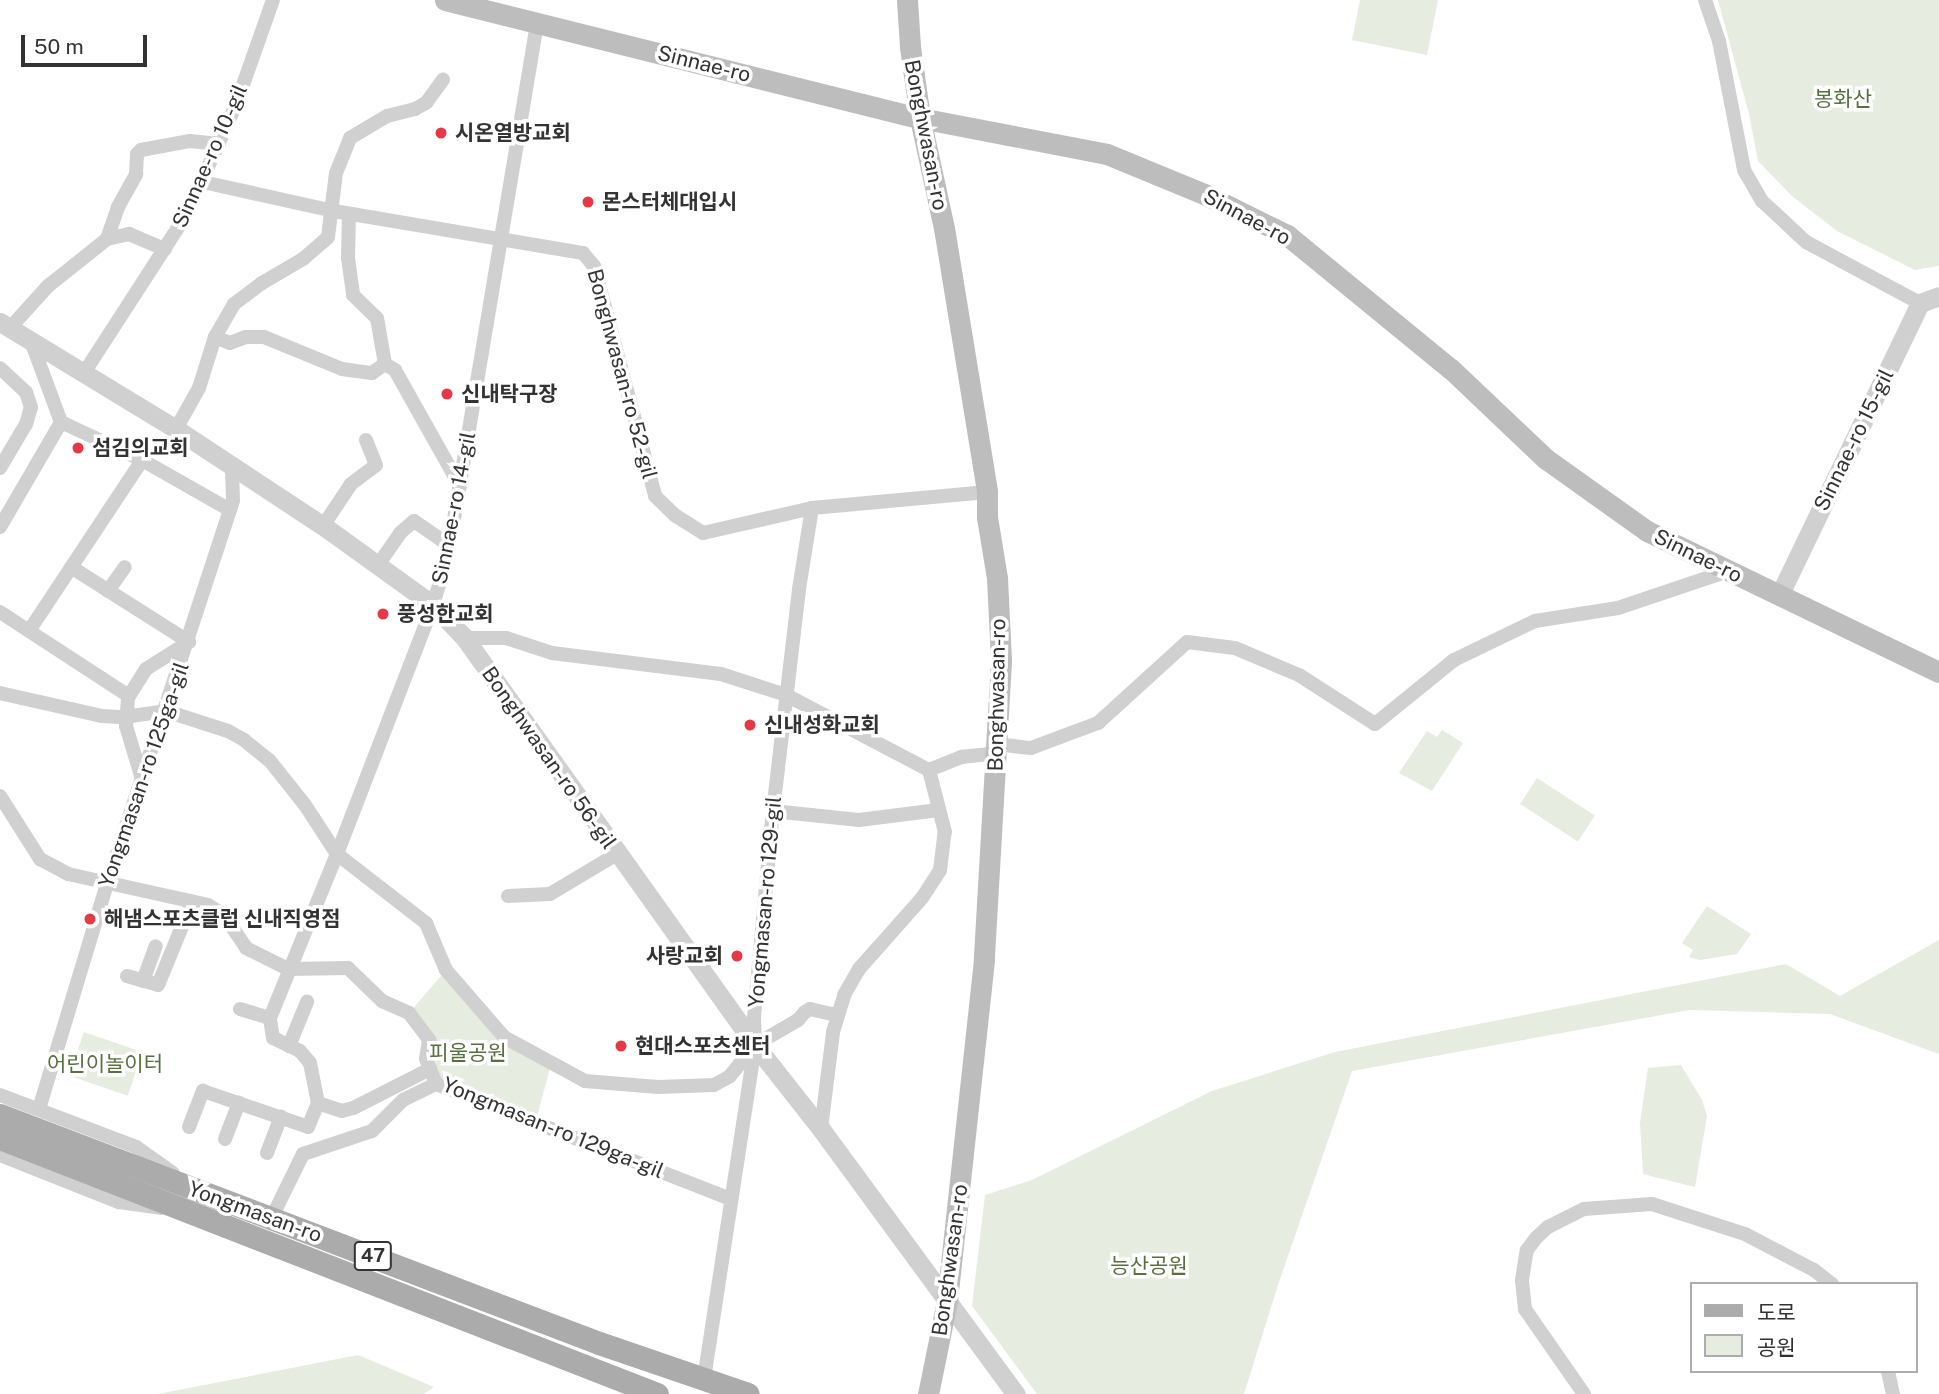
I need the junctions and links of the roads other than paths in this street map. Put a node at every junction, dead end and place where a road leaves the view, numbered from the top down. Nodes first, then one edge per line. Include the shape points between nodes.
1 (273, 0) edge
2 (444, 0) edge
3 (907, 0) edge
4 (1705, 0) edge
5 (496, 6) edge
6 (537, 24) junction
7 (443, 80) dead end
8 (920, 118) junction
9 (219, 144) junction
10 (203, 182) junction
11 (341, 212) junction
12 (107, 239) junction
13 (501, 241) junction
14 (165, 249) junction
15 (1930, 299) edge
16 (5, 325) edge
17 (215, 337) junction
18 (31, 341) junction
19 (384, 364) junction
20 (0, 368) edge
21 (84, 373) junction
22 (61, 422) junction
23 (176, 429) junction
24 (366, 440) dead end
25 (142, 460) junction
26 (232, 466) junction
27 (0, 468) edge
28 (460, 486) junction
29 (986, 492) junction
30 (812, 509) junction
31 (230, 510) junction
32 (323, 526) junction
33 (0, 527) edge
34 (450, 546) junction
35 (378, 565) junction
36 (125, 566) dead end
37 (71, 568) junction
38 (1728, 571) junction
39 (108, 591) junction
40 (1779, 596) junction
41 (433, 606) junction
42 (0, 612) edge
43 (29, 631) junction
44 (464, 638) junction
45 (188, 642) junction
46 (1939, 672) edge
47 (0, 692) edge
48 (786, 695) junction
49 (130, 696) junction
50 (166, 711) junction
51 (124, 717) junction
52 (997, 749) junction
53 (929, 770) junction
54 (142, 779) junction
55 (0, 796) edge
56 (938, 810) junction
57 (773, 811) junction
58 (337, 854) junction
59 (617, 854) junction
60 (108, 881) junction
61 (508, 896) dead end
62 (192, 902) junction
63 (156, 946) dead end
64 (288, 969) junction
65 (127, 976) dead end
66 (143, 981) junction
67 (307, 1002) dead end
68 (240, 1009) dead end
69 (837, 1016) junction
70 (270, 1018) junction
71 (755, 1045) junction
72 (289, 1046) junction
73 (430, 1069) junction
74 (436, 1083) junction
75 (0, 1095) edge
76 (239, 1103) junction
77 (317, 1103) junction
78 (39, 1109) junction
79 (0, 1115) edge
80 (281, 1117) junction
81 (189, 1127) dead end
82 (821, 1129) junction
83 (0, 1138) edge
84 (225, 1139) dead end
85 (267, 1153) dead end
86 (0, 1155) edge
87 (731, 1199) junction
88 (196, 1202) junction
89 (272, 1217) junction
90 (1829, 1282) edge
91 (947, 1301) junction
92 (1888, 1373) edge
93 (704, 1379) junction
94 (614, 1386) edge
95 (657, 1394) edge
96 (748, 1394) edge
97 (928, 1394) edge
98 (1016, 1394) edge
99 (1584, 1394) edge
100 (1893, 1394) edge

1 - 9 street, Sinnae-ro 10-gil
2 - 5 main road, Sinnae-ro
3 - 8 main road, Bonghwasan-ro
4 - 15 street via 1718,41 1744,170 1762,201 1805,242
5 - 6 main road, Sinnae-ro
6 - 8 main road, Sinnae-ro
6 - 13 street, Sinnae-ro 14-gil
7 - 11 street via 426,103 354,133 336,173
8 - 29 main road, Bonghwasan-ro via 944,228
8 - 38 main road, Sinnae-ro via 1107,154 1287,235 1451,369 1546,459 1647,531
9 - 10 street, Sinnae-ro 10-gil
9 - 12 street via 190,141 141,150 134,180
10 - 11 street, Bonghwasan-ro 52-gil
10 - 14 street, Sinnae-ro 10-gil
11 - 13 street, Bonghwasan-ro 52-gil
11 - 17 street via 328,237 303,259 234,304
11 - 19 street via 353,295 377,317
12 - 14 street via 129,234
12 - 16 street
13 - 28 street, Sinnae-ro 14-gil
13 - 30 street, Bonghwasan-ro 52-gil via 575,250 594,266 655,496 676,516 710,533
14 - 21 street, Sinnae-ro 10-gil
15 - 40 street, Sinnae-ro 15-gil
16 - 18 street, Bonghwasan-ro 56-gil
17 - 19 street via 230,343 264,337 342,369 372,373
17 - 23 street via 199,388
18 - 21 street, Bonghwasan-ro 56-gil
18 - 22 street
19 - 28 street via 401,379
20 - 27 street via 26,392 31,407
21 - 23 street, Bonghwasan-ro 56-gil
22 - 25 street
22 - 33 street
23 - 26 street, Bonghwasan-ro 56-gil
24 - 32 street via 376,465 351,484
25 - 31 street
25 - 37 street
26 - 31 street, Yongmasan-ro 125ga-gil
26 - 32 street, Bonghwasan-ro 56-gil
28 - 34 street, Sinnae-ro 14-gil
29 - 30 street, Bonghwasan-ro 52-gil
29 - 52 main road, Bonghwasan-ro via 1001,662
30 - 48 street, Yongmasan-ro 129-gil
31 - 45 street, Yongmasan-ro 125ga-gil
32 - 35 street, Bonghwasan-ro 56-gil
34 - 35 street via 414,521
34 - 41 street, Sinnae-ro 14-gil
35 - 41 street, Bonghwasan-ro 56-gil
36 - 39 street
37 - 39 street, Yongmasan-ro 125ga-gil
37 - 43 street
38 - 40 main road, Sinnae-ro
38 - 52 street via 1618,608 1535,621 1454,660 1375,724 1299,675 1235,648 1186,642 1098,723 1031,748
39 - 45 street, Yongmasan-ro 125ga-gil
40 - 46 main road, Sinnae-ro
41 - 44 street, Bonghwasan-ro 56-gil
41 - 58 street, Sinnae-ro 14-gil
42 - 43 street
43 - 49 street
44 - 48 street via 506,638 552,653 721,674
44 - 59 street, Bonghwasan-ro 56-gil
45 - 49 street, Yongmasan-ro 125ga-gil via 146,668
45 - 50 street, Yongmasan-ro 125ga-gil
47 - 51 street
48 - 53 street
48 - 57 street, Yongmasan-ro 129-gil
49 - 51 street
50 - 51 street
50 - 54 street, Yongmasan-ro 125ga-gil
50 - 58 street via 228,731 257,749 305,805
51 - 54 street
52 - 53 street
52 - 91 main road, Bonghwasan-ro via 984,960
53 - 56 street
54 - 60 street, Yongmasan-ro 125ga-gil
55 - 60 street, Yongmasan-ro 129ga-gil via 40,859 68,874
56 - 57 street via 859,820
56 - 69 street via 945,832 940,870 922,898 859,969
57 - 71 street, Yongmasan-ro 129-gil
58 - 64 street, Sinnae-ro 14-gil
58 - 71 street via 426,923 446,970 504,1037 585,1081 657,1087 714,1085 730,1076
59 - 61 street via 550,894
59 - 71 street, Bonghwasan-ro 56-gil
60 - 62 street, Yongmasan-ro 129ga-gil
60 - 78 street, Yongmasan-ro 125ga-gil
62 - 64 street, Yongmasan-ro 129ga-gil via 224,915 246,948
62 - 66 street via 163,979 158,985
63 - 66 street
64 - 70 street, Sinnae-ro 14-gil
64 - 73 street, Yongmasan-ro 129ga-gil via 348,968 383,1001 409,1013 429,1041 426,1059
65 - 66 street
67 - 72 street
68 - 70 street
69 - 71 street via 810,1009
69 - 82 street
70 - 72 street via 273,1038
71 - 82 street, Bonghwasan-ro 56-gil
71 - 87 street, Yongmasan-ro 129-gil
72 - 77 street via 310,1063
73 - 74 street, Yongmasan-ro 129ga-gil
73 - 77 street via 353,1108 342,1111
74 - 87 street, Yongmasan-ro 129ga-gil
74 - 89 street via 403,1100 372,1131 303,1154
75 - 78 street
76 - 80 street
76 - 81 street via 203,1091
76 - 84 street
77 - 80 street via 308,1127
78 - 88 street via 136,1147
79 - 88 main road, Yongmasan-ro / 47
80 - 85 street
82 - 91 street, Bonghwasan-ro 56-gil
83 - 88 main road, Yongmasan-ro / 47
86 - 88 street via 119,1202
87 - 93 street, Yongmasan-ro 129-gil
88 - 89 main road, Yongmasan-ro / 47
88 - 94 main road, Yongmasan-ro / 47
89 - 93 main road, Yongmasan-ro / 47
90 - 99 street via 1745,1234 1652,1204 1584,1209 1536,1238 1527,1250 1522,1280 1525,1310
91 - 97 main road, Bonghwasan-ro
91 - 98 street, Bonghwasan-ro 56-gil
92 - 100 street
93 - 96 main road, Yongmasan-ro / 47
94 - 95 main road, Yongmasan-ro / 47

